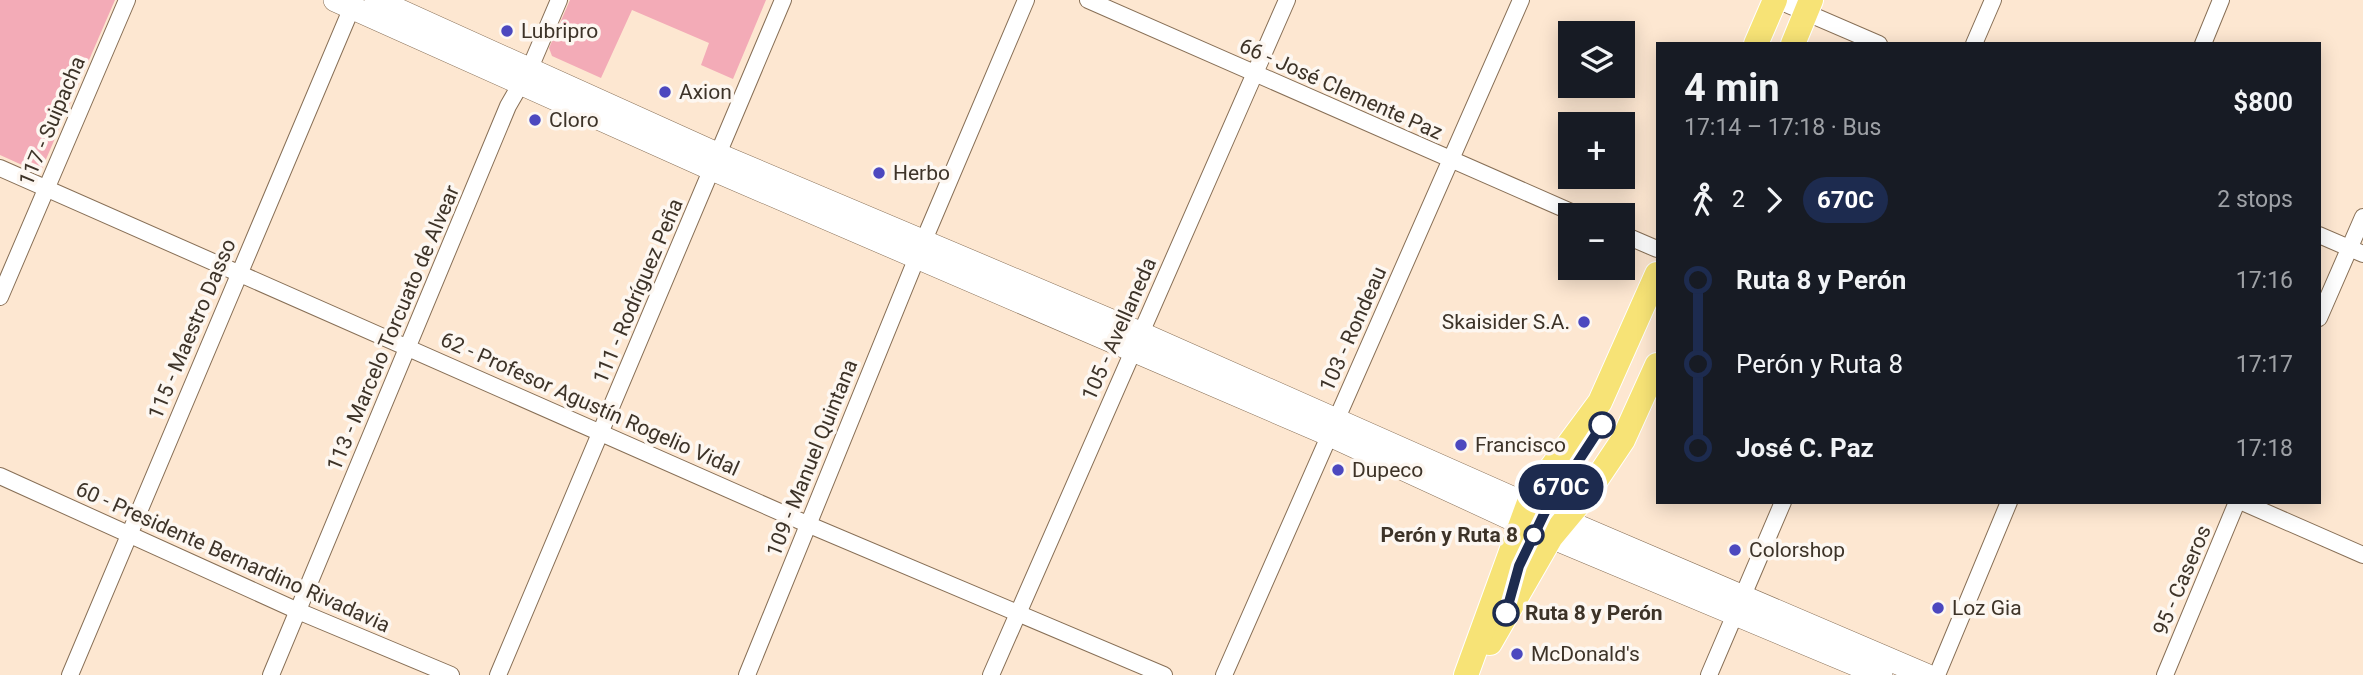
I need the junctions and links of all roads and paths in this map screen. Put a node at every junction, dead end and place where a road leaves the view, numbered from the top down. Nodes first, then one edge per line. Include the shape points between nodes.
1 (127, 0) edge
2 (376, 0) edge
3 (559, 0) edge
4 (783, 0) edge
5 (1026, 0) edge
6 (1088, 0) edge
7 (1287, 0) edge
8 (1521, 0) edge
9 (1776, 0) edge
10 (1993, 0) edge
11 (2221, 0) edge
12 (347, 2) edge
13 (1808, 6) edge
14 (1757, 42) edge
15 (1794, 42) edge
16 (1875, 42) edge
17 (1975, 42) edge
18 (2204, 42) edge
19 (1256, 73) junction
20 (525, 76) junction
21 (1450, 161) junction
22 (716, 162) junction
23 (0, 168) edge
24 (46, 188) junction
25 (1558, 207) edge
26 (2363, 217) edge
27 (2321, 236) edge
28 (1635, 240) edge
29 (920, 249) junction
30 (1656, 249) edge
31 (2356, 251) edge
32 (239, 274) junction
33 (1656, 276) edge
34 (0, 297) edge
35 (2321, 314) edge
36 (1136, 341) junction
37 (409, 348) junction
38 (1656, 367) edge
39 (1333, 427) junction
40 (601, 430) junction
41 (0, 476) edge
42 (1782, 504) edge
43 (2008, 504) edge
44 (2239, 504) edge
45 (2245, 504) edge
46 (1525, 514) junction
47 (807, 524) junction
48 (1559, 529) junction
49 (127, 534) junction
50 (2363, 555) edge
51 (1739, 604) junction
52 (298, 611) junction
53 (1018, 611) junction
54 (70, 675) edge
55 (271, 675) edge
56 (451, 675) edge
57 (498, 675) edge
58 (747, 675) edge
59 (991, 675) edge
60 (1164, 675) edge
61 (1224, 675) edge
62 (1466, 675) edge
63 (1473, 675) edge
64 (1709, 675) edge
65 (1881, 675) edge
66 (1926, 675) edge
67 (1937, 675) edge
68 (2165, 675) edge

1 - 24 street, 117 - Suipacha
2 - 20 main road
3 - 20 street, 113 - Marcelo Torcuato de Alvear
4 - 22 street, 111 - Rodríguez Peña
5 - 29 street, 109 - Manuel Quintana
6 - 19 street, 66 - José Clemente Paz
7 - 19 street, 105 - Avellaneda
8 - 21 street, 103 - Rondeau
9 - 13 street
9 - 14 main road
10 - 17 street
11 - 18 street
12 - 20 main road
12 - 32 street, 115 - Maestro Dasso
13 - 15 main road
13 - 16 street
19 - 21 street, 66 - José Clemente Paz
19 - 36 street, 105 - Avellaneda
20 - 22 main road
20 - 37 street, 113 - Marcelo Torcuato de Alvear
21 - 25 street, 66 - José Clemente Paz
21 - 39 street, 103 - Rondeau
22 - 29 main road
22 - 40 street, 111 - Rodríguez Peña
23 - 24 street, 62 - Profesor Agustín Rogelio Vidal
24 - 32 street, 62 - Profesor Agustín Rogelio Vidal
24 - 34 street, 117 - Suipacha
26 - 31 street
27 - 31 street
28 - 30 street
29 - 36 main road
29 - 47 street, 109 - Manuel Quintana
31 - 35 street
32 - 37 street, 62 - Profesor Agustín Rogelio Vidal
32 - 49 street, 115 - Maestro Dasso
33 - 46 main road via 1600,402 1546,474
36 - 39 main road
36 - 53 street, 105 - Avellaneda
37 - 40 street, 62 - Profesor Agustín Rogelio Vidal
37 - 52 street, 113 - Marcelo Torcuato de Alvear
38 - 48 main road via 1623,440
39 - 46 main road
39 - 61 street, 103 - Rondeau
40 - 47 street, 62 - Profesor Agustín Rogelio Vidal
40 - 57 street, 111 - Rodríguez Peña
41 - 49 street, 60 - Presidente Bernardino Rivadavia
42 - 51 street
43 - 67 street
44 - 68 street, 95 - Caseros
45 - 50 street
46 - 48 main road
46 - 62 main road
47 - 53 street, 62 - Profesor Agustín Rogelio Vidal
47 - 58 street, 109 - Manuel Quintana
48 - 51 main road
48 - 63 main road
49 - 52 street, 60 - Presidente Bernardino Rivadavia
49 - 54 street, 115 - Maestro Dasso
51 - 64 street
51 - 65 main road
51 - 66 main road
52 - 55 street, 113 - Marcelo Torcuato de Alvear
52 - 56 street, 60 - Presidente Bernardino Rivadavia
53 - 59 street, 105 - Avellaneda
53 - 60 street, 62 - Profesor Agustín Rogelio Vidal

